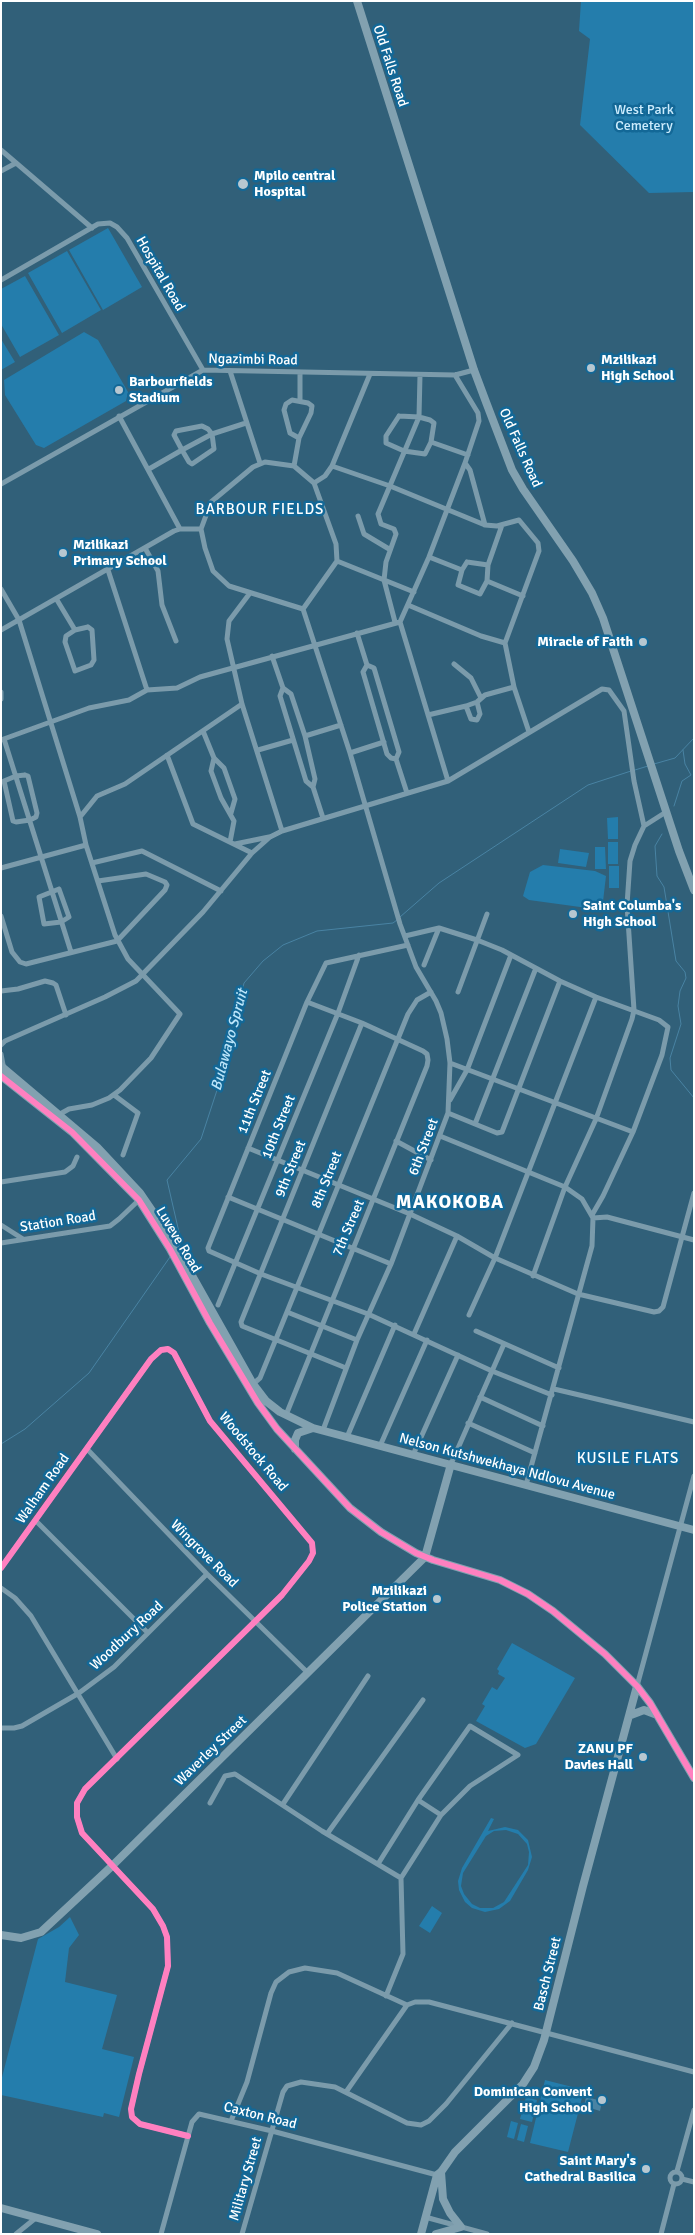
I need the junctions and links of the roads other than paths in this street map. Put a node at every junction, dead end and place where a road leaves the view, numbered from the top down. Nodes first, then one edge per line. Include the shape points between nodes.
1 (357, 1) edge
2 (1, 150) edge
3 (16, 163) junction
4 (1, 171) edge
5 (92, 228) junction
6 (1, 280) edge
7 (203, 370) junction
8 (474, 370) junction
9 (230, 371) junction
10 (300, 373) junction
11 (370, 374) junction
12 (420, 374) junction
13 (455, 375) junction
14 (300, 401) junction
15 (119, 416) junction
16 (419, 417) junction
17 (246, 423) junction
18 (212, 434) junction
19 (298, 438) junction
20 (431, 442) junction
21 (182, 450) junction
22 (404, 451) junction
23 (468, 455) junction
24 (260, 463) junction
25 (465, 463) junction
26 (294, 466) junction
27 (332, 466) junction
28 (149, 469) junction
29 (314, 483) junction
30 (1, 484) edge
31 (390, 486) junction
32 (447, 510) junction
33 (358, 516) dead end
34 (485, 525) junction
35 (502, 525) junction
36 (180, 529) junction
37 (201, 529) junction
38 (145, 548) junction
39 (389, 549) junction
40 (429, 558) junction
41 (337, 561) junction
42 (488, 565) junction
43 (108, 570) junction
44 (462, 570) junction
45 (384, 580) junction
46 (488, 581) junction
47 (1, 589) edge
48 (414, 592) junction
49 (250, 593) junction
50 (524, 596) junction
51 (57, 600) junction
52 (408, 605) junction
53 (303, 609) junction
54 (19, 620) junction
55 (397, 622) junction
56 (1, 630) edge
57 (75, 630) junction
58 (357, 633) junction
59 (176, 641) dead end
60 (505, 643) junction
61 (314, 644) junction
62 (272, 656) junction
63 (454, 664) dead end
64 (367, 665) junction
65 (233, 669) junction
66 (514, 687) junction
67 (283, 688) junction
68 (147, 690) junction
69 (1, 692) edge
70 (1, 699) edge
71 (479, 700) junction
72 (242, 704) junction
73 (466, 706) junction
74 (428, 715) junction
75 (51, 723) junction
76 (341, 725) junction
77 (203, 731) junction
78 (529, 732) junction
79 (305, 736) junction
80 (3, 740) edge
81 (294, 740) junction
82 (384, 742) junction
83 (258, 750) junction
84 (350, 753) junction
85 (167, 755) junction
86 (214, 758) junction
87 (396, 759) junction
88 (16, 776) junction
89 (448, 781) junction
90 (313, 787) junction
91 (407, 792) junction
92 (365, 805) junction
93 (666, 812) junction
94 (231, 813) junction
95 (80, 816) junction
96 (323, 818) junction
97 (30, 820) junction
98 (644, 826) junction
99 (282, 831) junction
100 (270, 837) junction
101 (233, 843) junction
102 (86, 845) junction
103 (252, 853) junction
104 (42, 856) junction
105 (92, 863) junction
106 (1, 868) edge
107 (98, 881) junction
108 (694, 890) edge
109 (51, 891) junction
110 (221, 891) junction
111 (487, 914) dead end
112 (1, 916) edge
113 (60, 922) junction
114 (440, 928) junction
115 (405, 936) junction
116 (477, 940) junction
117 (117, 941) junction
118 (408, 945) junction
119 (71, 952) junction
120 (359, 955) junction
121 (511, 956) junction
122 (424, 965) dead end
123 (536, 968) junction
124 (143, 975) junction
125 (560, 981) junction
126 (1, 991) edge
127 (431, 992) junction
128 (458, 992) dead end
129 (596, 997) junction
130 (307, 1002) junction
131 (634, 1010) junction
132 (338, 1013) junction
133 (66, 1015) junction
134 (362, 1023) junction
135 (397, 1039) junction
136 (1, 1045) edge
137 (1, 1054) edge
138 (450, 1063) junction
139 (466, 1070) junction
140 (2, 1073) edge
141 (491, 1079) junction
142 (518, 1090) junction
143 (114, 1095) junction
144 (450, 1100) junction
145 (554, 1103) junction
146 (448, 1113) junction
147 (60, 1114) junction
148 (596, 1119) junction
149 (475, 1124) junction
150 (633, 1132) junction
151 (440, 1136) junction
152 (396, 1141) junction
153 (248, 1148) junction
154 (123, 1155) dead end
155 (77, 1157) dead end
156 (278, 1160) junction
157 (431, 1160) junction
158 (302, 1170) junction
159 (528, 1172) junction
160 (1, 1182) edge
161 (338, 1185) junction
162 (565, 1187) junction
163 (694, 1193) edge
164 (228, 1197) junction
165 (374, 1199) junction
166 (139, 1200) junction
167 (258, 1209) junction
168 (410, 1214) junction
169 (593, 1216) junction
170 (282, 1219) junction
171 (1, 1225) edge
172 (318, 1234) junction
173 (457, 1236) junction
174 (682, 1236) junction
175 (23, 1239) junction
176 (694, 1240) edge
177 (1, 1243) edge
178 (352, 1248) junction
179 (495, 1258) junction
180 (235, 1264) junction
181 (391, 1264) junction
182 (261, 1274) junction
183 (533, 1276) junction
184 (297, 1287) junction
185 (578, 1294) junction
186 (331, 1300) junction
187 (218, 1305) dead end
188 (287, 1312) junction
189 (368, 1314) junction
190 (469, 1315) dead end
191 (395, 1325) junction
192 (321, 1326) junction
193 (476, 1332) dead end
194 (414, 1334) junction
195 (276, 1339) junction
196 (357, 1340) junction
197 (427, 1340) junction
198 (504, 1344) junction
199 (311, 1352) junction
200 (458, 1355) junction
201 (346, 1368) junction
202 (559, 1368) junction
203 (492, 1371) junction
204 (253, 1384) junction
205 (553, 1392) junction
206 (480, 1397) junction
207 (286, 1415) junction
208 (694, 1422) edge
209 (468, 1423) junction
210 (543, 1426) junction
211 (313, 1428) junction
212 (323, 1430) junction
213 (347, 1437) junction
214 (380, 1446) junction
215 (86, 1449) junction
216 (295, 1449) junction
217 (535, 1453) junction
218 (413, 1455) junction
219 (451, 1464) junction
220 (694, 1476) edge
221 (526, 1486) junction
222 (36, 1521) junction
223 (680, 1526) junction
224 (694, 1530) edge
225 (425, 1557) junction
226 (1, 1568) edge
227 (207, 1574) junction
228 (1, 1588) edge
229 (256, 1622) junction
230 (148, 1633) junction
231 (308, 1673) junction
232 (368, 1676) dead end
233 (637, 1686) junction
234 (79, 1693) junction
235 (423, 1700) dead end
236 (631, 1715) junction
237 (658, 1715) junction
238 (1, 1728) edge
239 (117, 1759) junction
240 (694, 1778) edge
241 (418, 1800) junction
242 (210, 1803) dead end
243 (283, 1804) junction
244 (441, 1815) junction
245 (327, 1834) junction
246 (378, 1864) junction
247 (112, 1866) junction
248 (401, 1878) junction
249 (1, 1935) edge
250 (386, 1996) junction
251 (407, 2005) junction
252 (512, 2023) junction
253 (546, 2033) junction
254 (694, 2072) edge
255 (346, 2092) junction
256 (694, 2110) edge
257 (231, 2121) junction
258 (272, 2131) junction
259 (188, 2136) junction
260 (677, 2171) junction
261 (439, 2174) junction
262 (682, 2179) junction
263 (694, 2182) edge
264 (674, 2184) junction
265 (1, 2208) edge
266 (37, 2217) junction
267 (425, 2217) junction
268 (461, 2227) junction
269 (16, 2234) edge
270 (97, 2234) edge
271 (161, 2234) edge
272 (242, 2234) edge
273 (421, 2234) edge
274 (436, 2234) edge
275 (487, 2234) edge
276 (661, 2234) edge

1 - 8 street, Old Falls Road
2 - 3 street
3 - 4 street
3 - 5 street
5 - 6 street, Hospital Road
5 - 7 street, Hospital Road via 110,223 127,238
7 - 9 street, Ngazimbi Road
7 - 15 street, Ngazimbi Road
8 - 13 street, Ngazimbi Road
8 - 93 street, Old Falls Road via 512,470 532,506 573,561 603,618
9 - 10 street, Ngazimbi Road
9 - 17 street
10 - 11 street, Ngazimbi Road
10 - 14 street
11 - 12 street, Ngazimbi Road
11 - 27 street
12 - 13 street, Ngazimbi Road
12 - 16 street
13 - 23 street via 479,416
14 - 19 street via 311,404 313,409
14 - 19 street via 289,401 284,410 290,432
15 - 28 street
15 - 30 street, Ngazimbi Road
16 - 20 street via 434,423
16 - 22 street
16 - 22 street via 399,416 386,436 387,444
17 - 18 street
17 - 24 street
18 - 21 street
18 - 21 street via 214,450 194,463 189,462
18 - 21 street via 202,426 175,432
19 - 26 street
20 - 22 street via 423,455
20 - 23 street
21 - 28 street
22 - 31 street
23 - 25 street
24 - 26 street
24 - 37 street via 211,502
25 - 32 street
25 - 34 street via 470,470
26 - 29 street
27 - 29 street
27 - 31 street
28 - 36 street
29 - 41 street via 334,535
31 - 32 street
31 - 39 street via 378,518 381,524 396,531
32 - 34 street
32 - 40 street
33 - 39 street via 364,534
34 - 35 street
35 - 42 street
35 - 50 street via 519,520 539,546
36 - 37 street
36 - 38 street
37 - 49 street via 210,566 217,576 229,586
38 - 43 street
38 - 59 street via 158,572 162,605
39 - 45 street
40 - 44 street
40 - 48 street
41 - 45 street
41 - 53 street
42 - 44 street via 467,562
42 - 46 street
43 - 51 street
43 - 68 street
44 - 46 street via 459,587 480,594
45 - 48 street
45 - 55 street
46 - 50 street
47 - 54 street
48 - 52 street
49 - 53 street
49 - 65 street via 227,627
50 - 60 street
51 - 54 street
51 - 57 street
52 - 55 street
52 - 60 street
53 - 61 street, 6th Street
54 - 56 street
54 - 75 street
55 - 58 street
55 - 74 street
57 - 57 street via 66,636 65,642 74,669 78,671 94,660 92,630 86,626
58 - 61 street
58 - 64 street
60 - 66 street
61 - 62 street
61 - 76 street, 6th Street
62 - 65 street
62 - 67 street
63 - 71 street via 471,678
64 - 82 street via 363,672
64 - 87 street via 374,668 399,752
65 - 68 street via 200,677 173,689
65 - 72 street
66 - 71 street via 489,693
66 - 78 street
67 - 79 street via 292,694
67 - 81 street via 280,696
68 - 75 street via 129,700 89,708
69 - 70 street
71 - 73 street
71 - 73 street via 477,720 471,719
72 - 77 street
72 - 83 street
73 - 74 street
74 - 89 street
75 - 80 street
75 - 95 street
76 - 79 street
76 - 84 street, 6th Street
77 - 85 street
77 - 86 street
78 - 89 street
78 - 98 street via 598,690 607,689 624,711
79 - 90 street via 316,779
80 - 88 street
81 - 83 street
81 - 90 street via 306,781
82 - 84 street
82 - 87 street via 389,757
83 - 99 street
84 - 92 street, 6th Street
85 - 95 street via 125,784 97,796
85 - 101 street via 192,824
86 - 94 street via 211,771 221,798
86 - 94 street via 224,768 235,799
87 - 91 street
88 - 97 street
88 - 97 street via 28,776 38,810 36,817
88 - 97 street via 3,784 13,822
89 - 91 street
90 - 96 street
91 - 92 street
92 - 96 street
92 - 115 street, 6th Street
93 - 98 street
93 - 108 street, Old Falls Road
94 - 101 street
95 - 102 street
96 - 99 street
97 - 104 street
98 - 131 street via 632,851 627,891
99 - 100 street
100 - 101 street
100 - 103 street
101 - 103 street
102 - 104 street
102 - 105 street
103 - 110 street
104 - 106 street
104 - 109 street
105 - 107 street
105 - 110 street via 142,851
107 - 117 street
107 - 117 street via 146,874 166,884 165,890
109 - 113 street
109 - 113 street via 61,889 70,916
109 - 113 street via 38,899 44,924
110 - 124 street
111 - 116 street
112 - 119 street via 12,952 20,962 26,964
113 - 119 street
114 - 115 street
114 - 116 street
114 - 122 street
115 - 118 street, 6th Street
116 - 121 street
116 - 128 street
117 - 119 street
117 - 124 street
118 - 120 street
118 - 127 street, 6th Street
120 - 130 street, 11th Street via 326,963
120 - 132 street, 10th Street
121 - 123 street
121 - 139 street
123 - 125 street
123 - 141 street
124 - 133 street via 121,990
124 - 143 street via 180,1014 151,1058
125 - 129 street
125 - 142 street
126 - 133 street via 45,981 53,983
127 - 135 street, 8th Street via 413,1004
127 - 138 street, 6th Street via 444,1025
129 - 131 street
129 - 145 street
130 - 132 street
130 - 153 street, 11th Street
131 - 148 street
131 - 150 street via 660,1020 669,1029
132 - 134 street
132 - 156 street, 10th Street
133 - 136 street
134 - 135 street
134 - 158 street, 9th Street
135 - 152 street, 7th Street via 423,1051 427,1066
135 - 161 street, 8th Street
137 - 140 street
138 - 139 street
138 - 144 street, 6th Street
139 - 141 street
139 - 144 street
140 - 147 street, Luveve Road
140 - 166 street, Luveve Road via 72,1132
141 - 142 street
141 - 149 street
142 - 145 street
142 - 149 street via 502,1132
143 - 147 street
143 - 154 street via 138,1113
144 - 146 street, 6th Street
145 - 148 street
145 - 159 street
146 - 149 street
146 - 151 street, 6th Street
147 - 204 street, Luveve Road via 131,1183 172,1240
148 - 150 street
148 - 162 street
150 - 169 street
151 - 157 street, 6th Street
151 - 159 street
152 - 157 street
152 - 165 street, 7th Street
153 - 156 street
153 - 164 street, 11th Street
155 - 160 street via 65,1172
156 - 158 street
156 - 167 street, 10th Street
157 - 168 street, 6th Street
158 - 161 street
158 - 170 street, 9th Street
159 - 162 street
159 - 179 street
161 - 165 street
161 - 172 street, 8th Street
162 - 169 street via 582,1199
162 - 183 street
163 - 174 street
164 - 167 street
164 - 180 street, 11th Street via 209,1251
165 - 168 street
165 - 178 street, 7th Street
166 - 175 street, Station Road via 110,1226
166 - 216 street, Luveve Road via 179,1264 250,1392
167 - 170 street
167 - 180 street, 10th Street
168 - 173 street
168 - 181 street, 6th Street
169 - 174 street
169 - 185 street via 593,1241
170 - 172 street
170 - 182 street, 9th Street
171 - 175 street
172 - 178 street
172 - 184 street, 8th Street
173 - 179 street
173 - 194 street
174 - 176 street
174 - 185 street via 663,1307 659,1311
175 - 177 street, Station Road
178 - 181 street
178 - 186 street, 7th Street
179 - 183 street
179 - 190 street
180 - 182 street
180 - 187 street, 10th Street
181 - 189 street, 6th Street
182 - 184 street
182 - 195 street, 9th Street via 241,1324
183 - 185 street
184 - 186 street
184 - 188 street, 8th Street
185 - 202 street
186 - 189 street
186 - 192 street, 7th Street
188 - 192 street
188 - 195 street, 8th Street
189 - 191 street
189 - 196 street, 6th Street
191 - 194 street
191 - 213 street
192 - 196 street
192 - 199 street, 7th Street
193 - 198 street
194 - 197 street
195 - 199 street
195 - 204 street, 8th Street via 260,1378
196 - 201 street, 6th Street
197 - 200 street
197 - 214 street
198 - 202 street
198 - 203 street
199 - 201 street
199 - 207 street, 7th Street
200 - 203 street
200 - 218 street
201 - 212 street, 6th Street
202 - 205 street
203 - 205 street
203 - 206 street
204 - 207 street, Luveve Road via 266,1401
205 - 208 street
205 - 210 street
206 - 209 street
206 - 210 street
207 - 211 street, Luveve Road
209 - 217 street
209 - 219 street
210 - 217 street
211 - 212 street, Nelson Kutshwekhaya Ndlovu Avenue
211 - 216 street via 298,1433
212 - 213 street, Nelson Kutshwekhaya Ndlovu Avenue
213 - 214 street, Nelson Kutshwekhaya Ndlovu Avenue
214 - 218 street, Nelson Kutshwekhaya Ndlovu Avenue
215 - 222 street, Walham Road
215 - 227 street, Wingrove Road
215 - 229 street, Woodstock Road via 155,1354 161,1350 172,1351 210,1421 314,1547 302,1570
216 - 225 street, Luveve Road via 357,1514
217 - 221 street
218 - 219 street, Nelson Kutshwekhaya Ndlovu Avenue
219 - 221 street, Nelson Kutshwekhaya Ndlovu Avenue
219 - 225 street
220 - 223 street
221 - 223 street, Nelson Kutshwekhaya Ndlovu Avenue
222 - 226 street, Walham Road
222 - 230 street
223 - 224 street, Nelson Kutshwekhaya Ndlovu Avenue
223 - 233 street
225 - 231 street, Waverley Street
225 - 233 street, Luveve Road via 500,1580 534,1597 580,1633
227 - 229 street, Wingrove Road
227 - 230 street, Woodbury Road
228 - 234 street via 32,1616
229 - 231 street, Wingrove Road
229 - 239 street
230 - 234 street, Woodbury Road via 114,1667
231 - 247 street, Waverley Street
232 - 243 street
233 - 236 street, Basch Street
233 - 237 street, Luveve Road
234 - 238 street, Woodbury Road via 22,1726
234 - 239 street
235 - 245 street
236 - 237 street via 644,1710
236 - 253 street, Basch Street
237 - 240 street, Luveve Road
239 - 247 street via 80,1796 76,1811 82,1833
241 - 244 street
241 - 244 street via 470,1726 518,1755 470,1786
241 - 246 street
242 - 243 street via 224,1776 231,1774
243 - 245 street
244 - 248 street
245 - 246 street
246 - 248 street
247 - 249 street, Waverley Street via 41,1932 21,1938
247 - 259 street via 156,1914 166,1932 169,1949 168,1966 131,2109 132,2117 136,2122
248 - 250 street via 404,1954
250 - 251 street
250 - 257 street via 322,1969 283,1974 271,1993 247,2082
251 - 252 street via 429,2002
251 - 255 street
252 - 253 street
252 - 255 street via 446,2104 425,2123 411,2125
253 - 254 street
253 - 261 street, Basch Street via 534,2067 523,2084 455,2152
255 - 258 street, Military Street via 301,2082 287,2086
256 - 260 street
257 - 258 street, Caxton Road
257 - 259 street, Caxton Road via 199,2114 193,2119
258 - 261 street, Caxton Road
258 - 272 street, Military Street
259 - 271 street, Caxton Road
260 - 262 street
260 - 264 street via 670,2177
261 - 267 street, Basch Street
261 - 268 street via 443,2198
262 - 263 street
262 - 264 street
264 - 276 street
265 - 266 street
266 - 269 street
266 - 270 street
267 - 268 street
267 - 273 street, Basch Street
268 - 274 street
268 - 275 street

